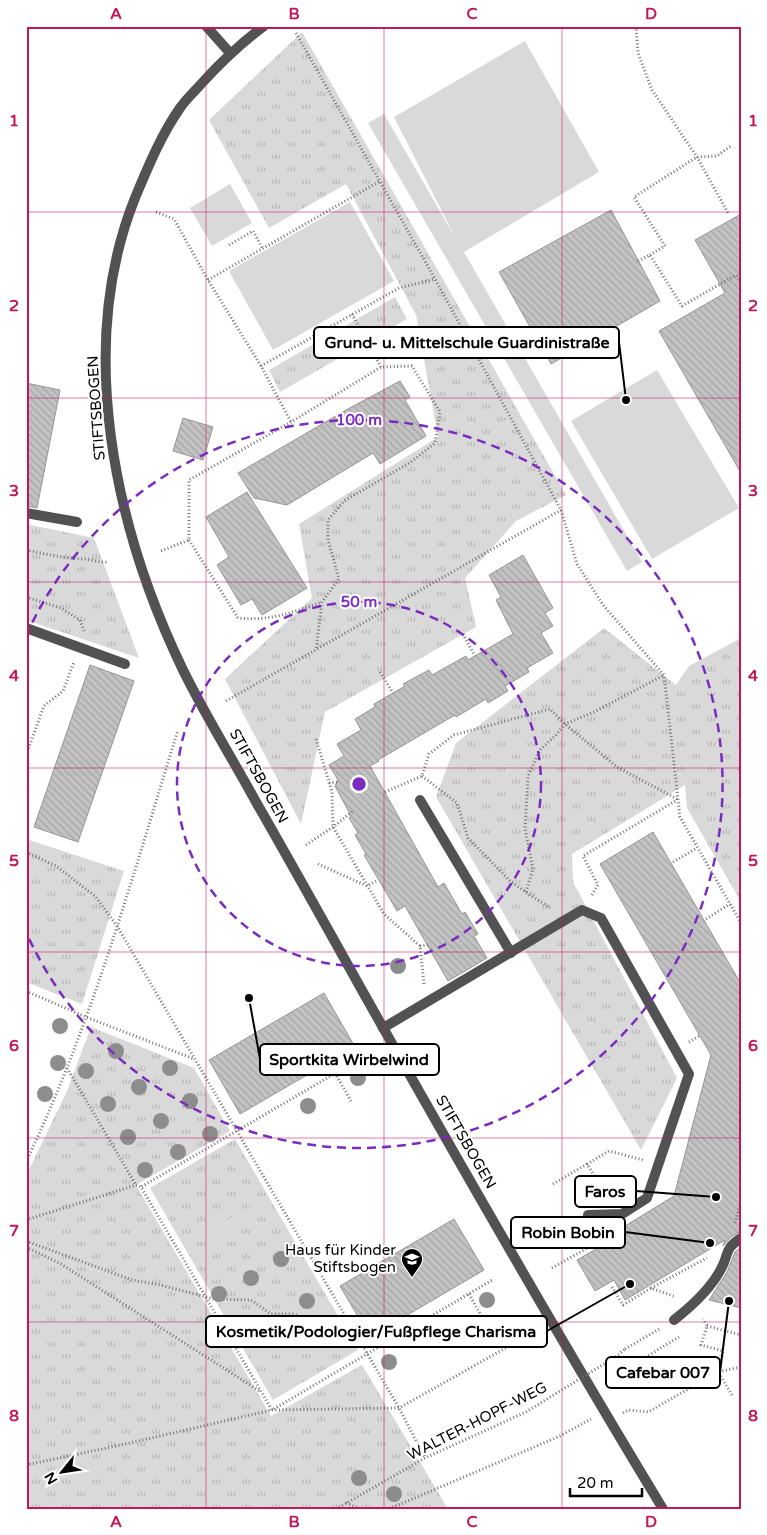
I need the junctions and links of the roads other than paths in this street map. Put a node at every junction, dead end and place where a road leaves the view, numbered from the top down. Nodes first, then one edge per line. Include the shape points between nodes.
1 (206, 26) edge
2 (264, 26) edge
3 (230, 53) junction
4 (26, 513) edge
5 (77, 522) dead end
6 (26, 628) edge
7 (125, 664) dead end
8 (420, 800) dead end
9 (511, 953) junction
10 (383, 1028) junction
11 (588, 1215) road end
12 (741, 1238) edge
13 (674, 1320) dead end
14 (663, 1509) edge

1 - 3 street
2 - 3 street, STIFTSBOGEN
3 - 10 street, STIFTSBOGEN via 181,106 152,155 126,222 113,273 108,316 106,375 112,450 129,524 152,597 182,668
4 - 5 street
6 - 7 street
8 - 9 street
9 - 10 street
9 - 11 street via 582,910 601,918 689,1074 647,1198 622,1214
10 - 14 street, STIFTSBOGEN
12 - 13 street via 730,1245 721,1270 695,1304

